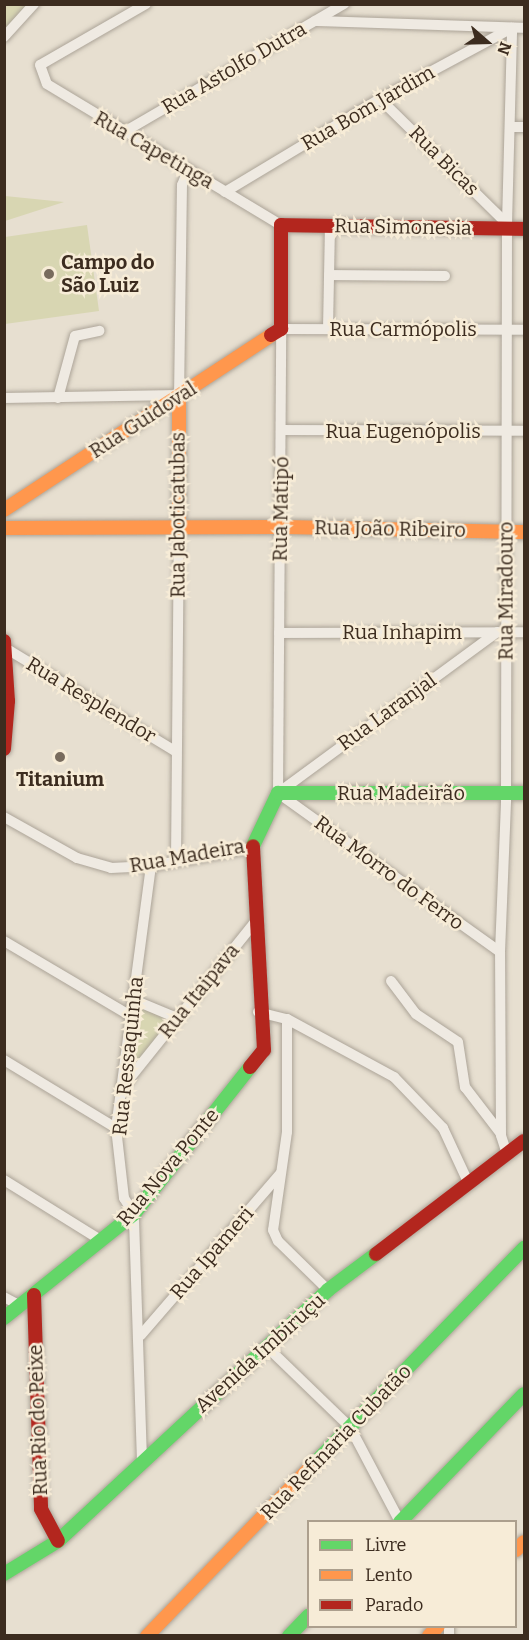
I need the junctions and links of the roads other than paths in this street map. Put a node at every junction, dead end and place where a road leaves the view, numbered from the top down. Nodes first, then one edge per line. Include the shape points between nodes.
1 (34, 4) edge
2 (146, 4) edge
3 (344, 4) edge
4 (315, 21) junction
5 (512, 28) junction
6 (525, 28) edge
7 (4, 37) edge
8 (380, 99) junction
9 (510, 127) junction
10 (525, 127) edge
11 (124, 132) junction
12 (188, 170) junction
13 (225, 192) junction
14 (281, 225) junction
15 (330, 226) junction
16 (507, 226) junction
17 (525, 228) edge
18 (329, 275) junction
19 (445, 276) dead end
20 (281, 329) junction
21 (328, 329) junction
22 (509, 329) junction
23 (525, 330) edge
24 (99, 331) dead end
25 (179, 397) junction
26 (4, 398) edge
27 (58, 398) junction
28 (281, 430) junction
29 (508, 431) junction
30 (525, 431) edge
31 (10, 506) edge
32 (281, 527) junction
33 (4, 528) edge
34 (20, 528) junction
35 (179, 528) junction
36 (505, 532) junction
37 (525, 532) edge
38 (501, 632) junction
39 (525, 632) edge
40 (279, 633) junction
41 (6, 645) edge
42 (4, 749) edge
43 (175, 751) junction
44 (278, 793) junction
45 (505, 793) junction
46 (525, 793) edge
47 (4, 817) edge
48 (252, 848) junction
49 (176, 861) junction
50 (152, 866) junction
51 (255, 922) junction
52 (4, 941) edge
53 (500, 952) junction
54 (391, 981) dead end
55 (134, 1000) junction
56 (258, 1012) junction
57 (131, 1016) junction
58 (177, 1017) junction
59 (287, 1019) junction
60 (4, 1060) edge
61 (121, 1089) junction
62 (116, 1128) junction
63 (501, 1135) junction
64 (525, 1142) edge
65 (507, 1154) junction
66 (284, 1170) junction
67 (4, 1180) edge
68 (468, 1182) junction
69 (134, 1214) junction
70 (102, 1241) junction
71 (525, 1248) edge
72 (328, 1290) junction
73 (34, 1295) junction
74 (4, 1297) edge
75 (20, 1306) junction
76 (4, 1318) edge
77 (141, 1335) junction
78 (266, 1346) junction
79 (525, 1394) edge
80 (350, 1428) junction
81 (142, 1461) junction
82 (399, 1520) edge
83 (401, 1520) edge
84 (58, 1541) junction
85 (4, 1574) edge
86 (307, 1618) edge
87 (147, 1635) edge
88 (289, 1635) edge

1 - 7 street
2 - 11 street, Rua Capetinga via 40,65 47,84 61,96
3 - 4 street, Rua Astolfo Dutra
4 - 5 street
4 - 11 street, Rua Astolfo Dutra
5 - 6 street
5 - 8 street, Rua Bom Jardim
5 - 9 street, Rua Miradouro
8 - 13 street, Rua Bom Jardim
8 - 16 street, Rua Bicas
9 - 10 street
9 - 16 street, Rua Miradouro
11 - 12 street, Rua Capetinga
12 - 13 street, Rua Capetinga
12 - 25 street, Rua Jaboticatubas via 182,185
13 - 14 street, Rua Capetinga
14 - 15 street, Rua Simonesia
14 - 20 street, Rua Matipó
15 - 16 street, Rua Simonesia
15 - 18 street
16 - 17 street, Rua Simonesia
16 - 22 street, Rua Miradouro
18 - 19 street
18 - 21 street
20 - 21 street, Rua Carmópolis
20 - 25 street, Rua Guidoval
20 - 28 street, Rua Matipó
21 - 22 street, Rua Carmópolis
22 - 23 street, Rua Carmópolis
22 - 29 street, Rua Miradouro
24 - 27 street via 75,336
25 - 27 street
25 - 31 street, Rua Guidoval
25 - 35 street, Rua Jaboticatubas
26 - 27 street
28 - 29 street, Rua Eugenópolis
28 - 32 street, Rua Matipó
29 - 30 street, Rua Eugenópolis
29 - 36 street, Rua Miradouro
31 - 34 street
32 - 35 street, Rua João Ribeiro
32 - 36 street, Rua João Ribeiro
32 - 40 street, Rua Matipó
33 - 34 street, Rua João Ribeiro
34 - 35 street, Rua João Ribeiro
35 - 43 street, Rua Jaboticatubas
36 - 37 street, Rua João Ribeiro
36 - 38 street, Rua Miradouro
38 - 39 street, Rua Inhapim
38 - 40 street, Rua Inhapim
38 - 44 street, Rua Laranjal
38 - 45 street, Rua Miradouro
40 - 44 street, Rua Matipó
41 - 42 street
41 - 43 street, Rua Resplendor
43 - 49 street, Rua Jaboticatubas
44 - 45 street, Rua Madeirão
44 - 48 street, Rua Madeira
44 - 53 street, Rua Morro do Ferro
45 - 46 street, Rua Madeirão
45 - 53 street, Rua Miradouro
47 - 50 street, Rua Madeira via 77,858 111,868
48 - 49 street, Rua Madeira
48 - 51 street
49 - 50 street, Rua Madeira
50 - 55 street, Rua Ressaquinha
51 - 56 street
51 - 58 street, Rua Itaipava
52 - 57 street
53 - 63 street, Rua Miradouro
54 - 63 street via 416,1014 458,1042 465,1087
55 - 57 street, Rua Ressaquinha
55 - 58 street
56 - 59 street
56 - 69 street, Rua Nova Ponte via 264,1050
57 - 61 street, Rua Ressaquinha
58 - 61 street, Rua Itaipava
59 - 66 street
59 - 68 street via 394,1077 443,1128
60 - 62 street
61 - 62 street, Rua Ressaquinha
62 - 69 street, Rua Ressaquinha via 124,1198
63 - 65 street, Rua Miradouro
64 - 65 street, Avenida Imbiruçu
65 - 68 street, Avenida Imbiruçu
66 - 72 street via 273,1230 278,1241
66 - 77 street, Rua Ipameri
67 - 70 street
68 - 72 street, Avenida Imbiruçu
69 - 70 street, Rua Nova Ponte
69 - 77 street, Rua Ressaquinha
70 - 73 street, Rua Nova Ponte
71 - 80 street, Rua Refinaria Cubatão
72 - 78 street, Avenida Imbiruçu
73 - 75 street, Rua Nova Ponte
73 - 84 street, Rua Rio do Peixe via 41,1509
74 - 75 street
75 - 76 street, Rua Nova Ponte
77 - 81 street, Rua Ressaquinha
78 - 80 street
78 - 81 street, Avenida Imbiruçu
79 - 83 street
80 - 82 street
80 - 87 street, Rua Refinaria Cubatão
81 - 84 street, Avenida Imbiruçu
84 - 85 street, Avenida Imbiruçu
86 - 88 street

